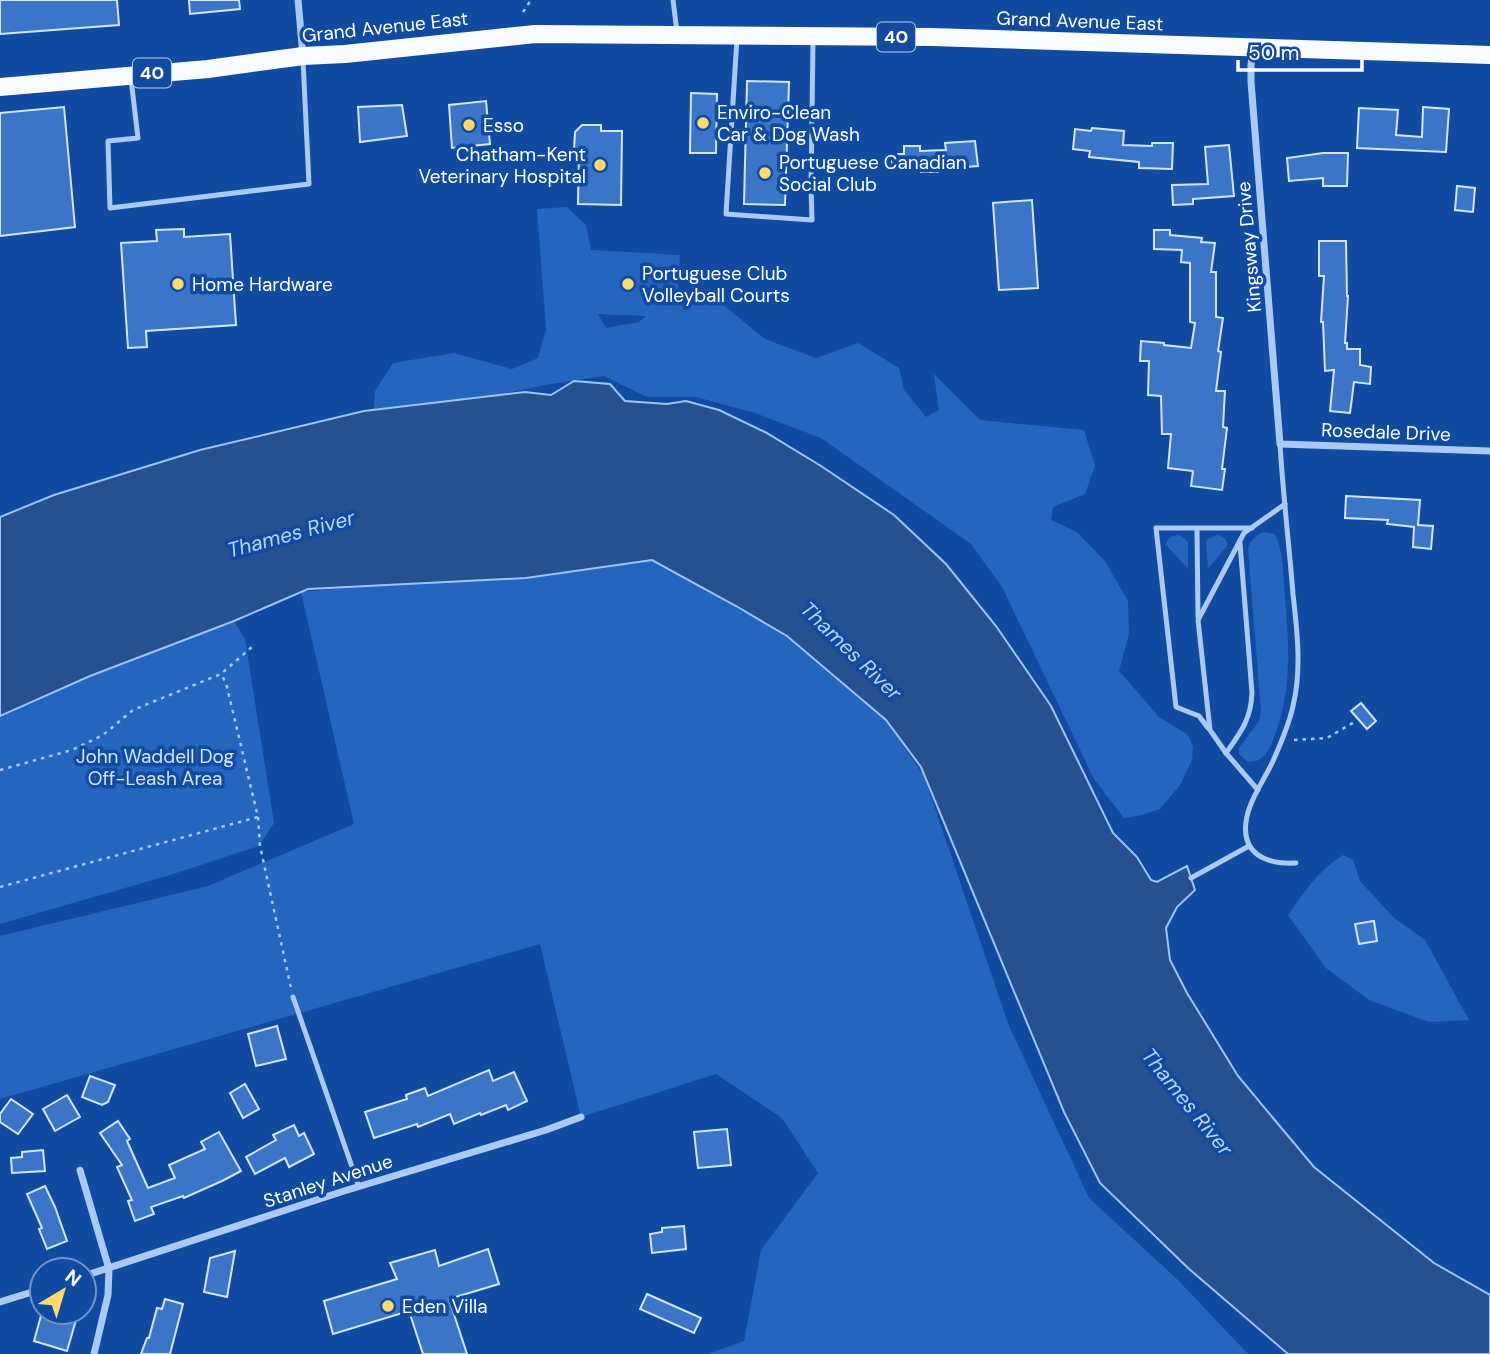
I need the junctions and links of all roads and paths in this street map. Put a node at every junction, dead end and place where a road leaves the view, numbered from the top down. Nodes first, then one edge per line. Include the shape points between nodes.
1 (298, 0) edge
2 (530, 0) edge
3 (673, 0) edge
4 (523, 12) dead end
5 (678, 35) junction
6 (737, 36) junction
7 (813, 36) junction
8 (1253, 47) junction
9 (1490, 55) edge
10 (303, 56) junction
11 (130, 75) junction
12 (0, 87) edge
13 (1280, 444) junction
14 (1490, 451) edge
15 (1285, 505) junction
16 (1252, 528) junction
17 (1197, 529) junction
18 (1240, 542) junction
19 (1198, 620) junction
20 (253, 646) dead end
21 (221, 674) junction
22 (1356, 721) dead end
23 (1210, 730) junction
24 (1282, 741) junction
25 (1226, 753) junction
26 (0, 769) edge
27 (1258, 790) junction
28 (258, 817) junction
29 (1249, 846) junction
30 (1296, 863) dead end
31 (1191, 878) dead end
32 (0, 887) edge
33 (293, 997) joint
34 (581, 1117) dead end
35 (80, 1170) dead end
36 (359, 1187) junction
37 (109, 1269) junction
38 (98, 1272) edge
39 (28, 1294) edge
40 (0, 1303) edge
41 (94, 1354) edge

1 - 10 street
2 - 4 path
3 - 5 lane
5 - 6 main road, Grand Avenue East / 40
5 - 10 main road, Grand Avenue East / 40 via 535,34
6 - 7 main road, Grand Avenue East / 40
6 - 7 lane via 726,214 812,219
7 - 8 main road, Grand Avenue East / 40
8 - 9 main road, Grand Avenue East / 40
8 - 13 street, Kingsway Drive via 1251,82
10 - 11 main road, Grand Avenue East / 40
10 - 11 lane via 309,184 110,208 108,141 138,138
11 - 12 main road, Grand Avenue East / 40
13 - 14 street, Rosedale Drive
13 - 15 lane
15 - 16 lane
15 - 24 lane via 1298,660 1294,703
16 - 17 lane
16 - 18 lane
17 - 19 lane
17 - 23 lane via 1156,528 1176,707 1199,716
18 - 19 lane
18 - 25 lane via 1252,693 1248,720
19 - 23 lane
20 - 21 path
21 - 26 path via 133,710 103,735 72,750
21 - 28 path
22 - 24 path via 1327,738
23 - 25 lane
24 - 27 lane
25 - 27 lane
27 - 29 lane via 1246,824
28 - 32 path
28 - 33 path via 260,846
29 - 30 lane via 1269,861
29 - 31 lane
33 - 36 lane
34 - 36 street, Stanley Avenue
35 - 37 street
36 - 37 street, Stanley Avenue
37 - 38 street, Stanley Avenue
37 - 41 street via 108,1295
39 - 40 street

